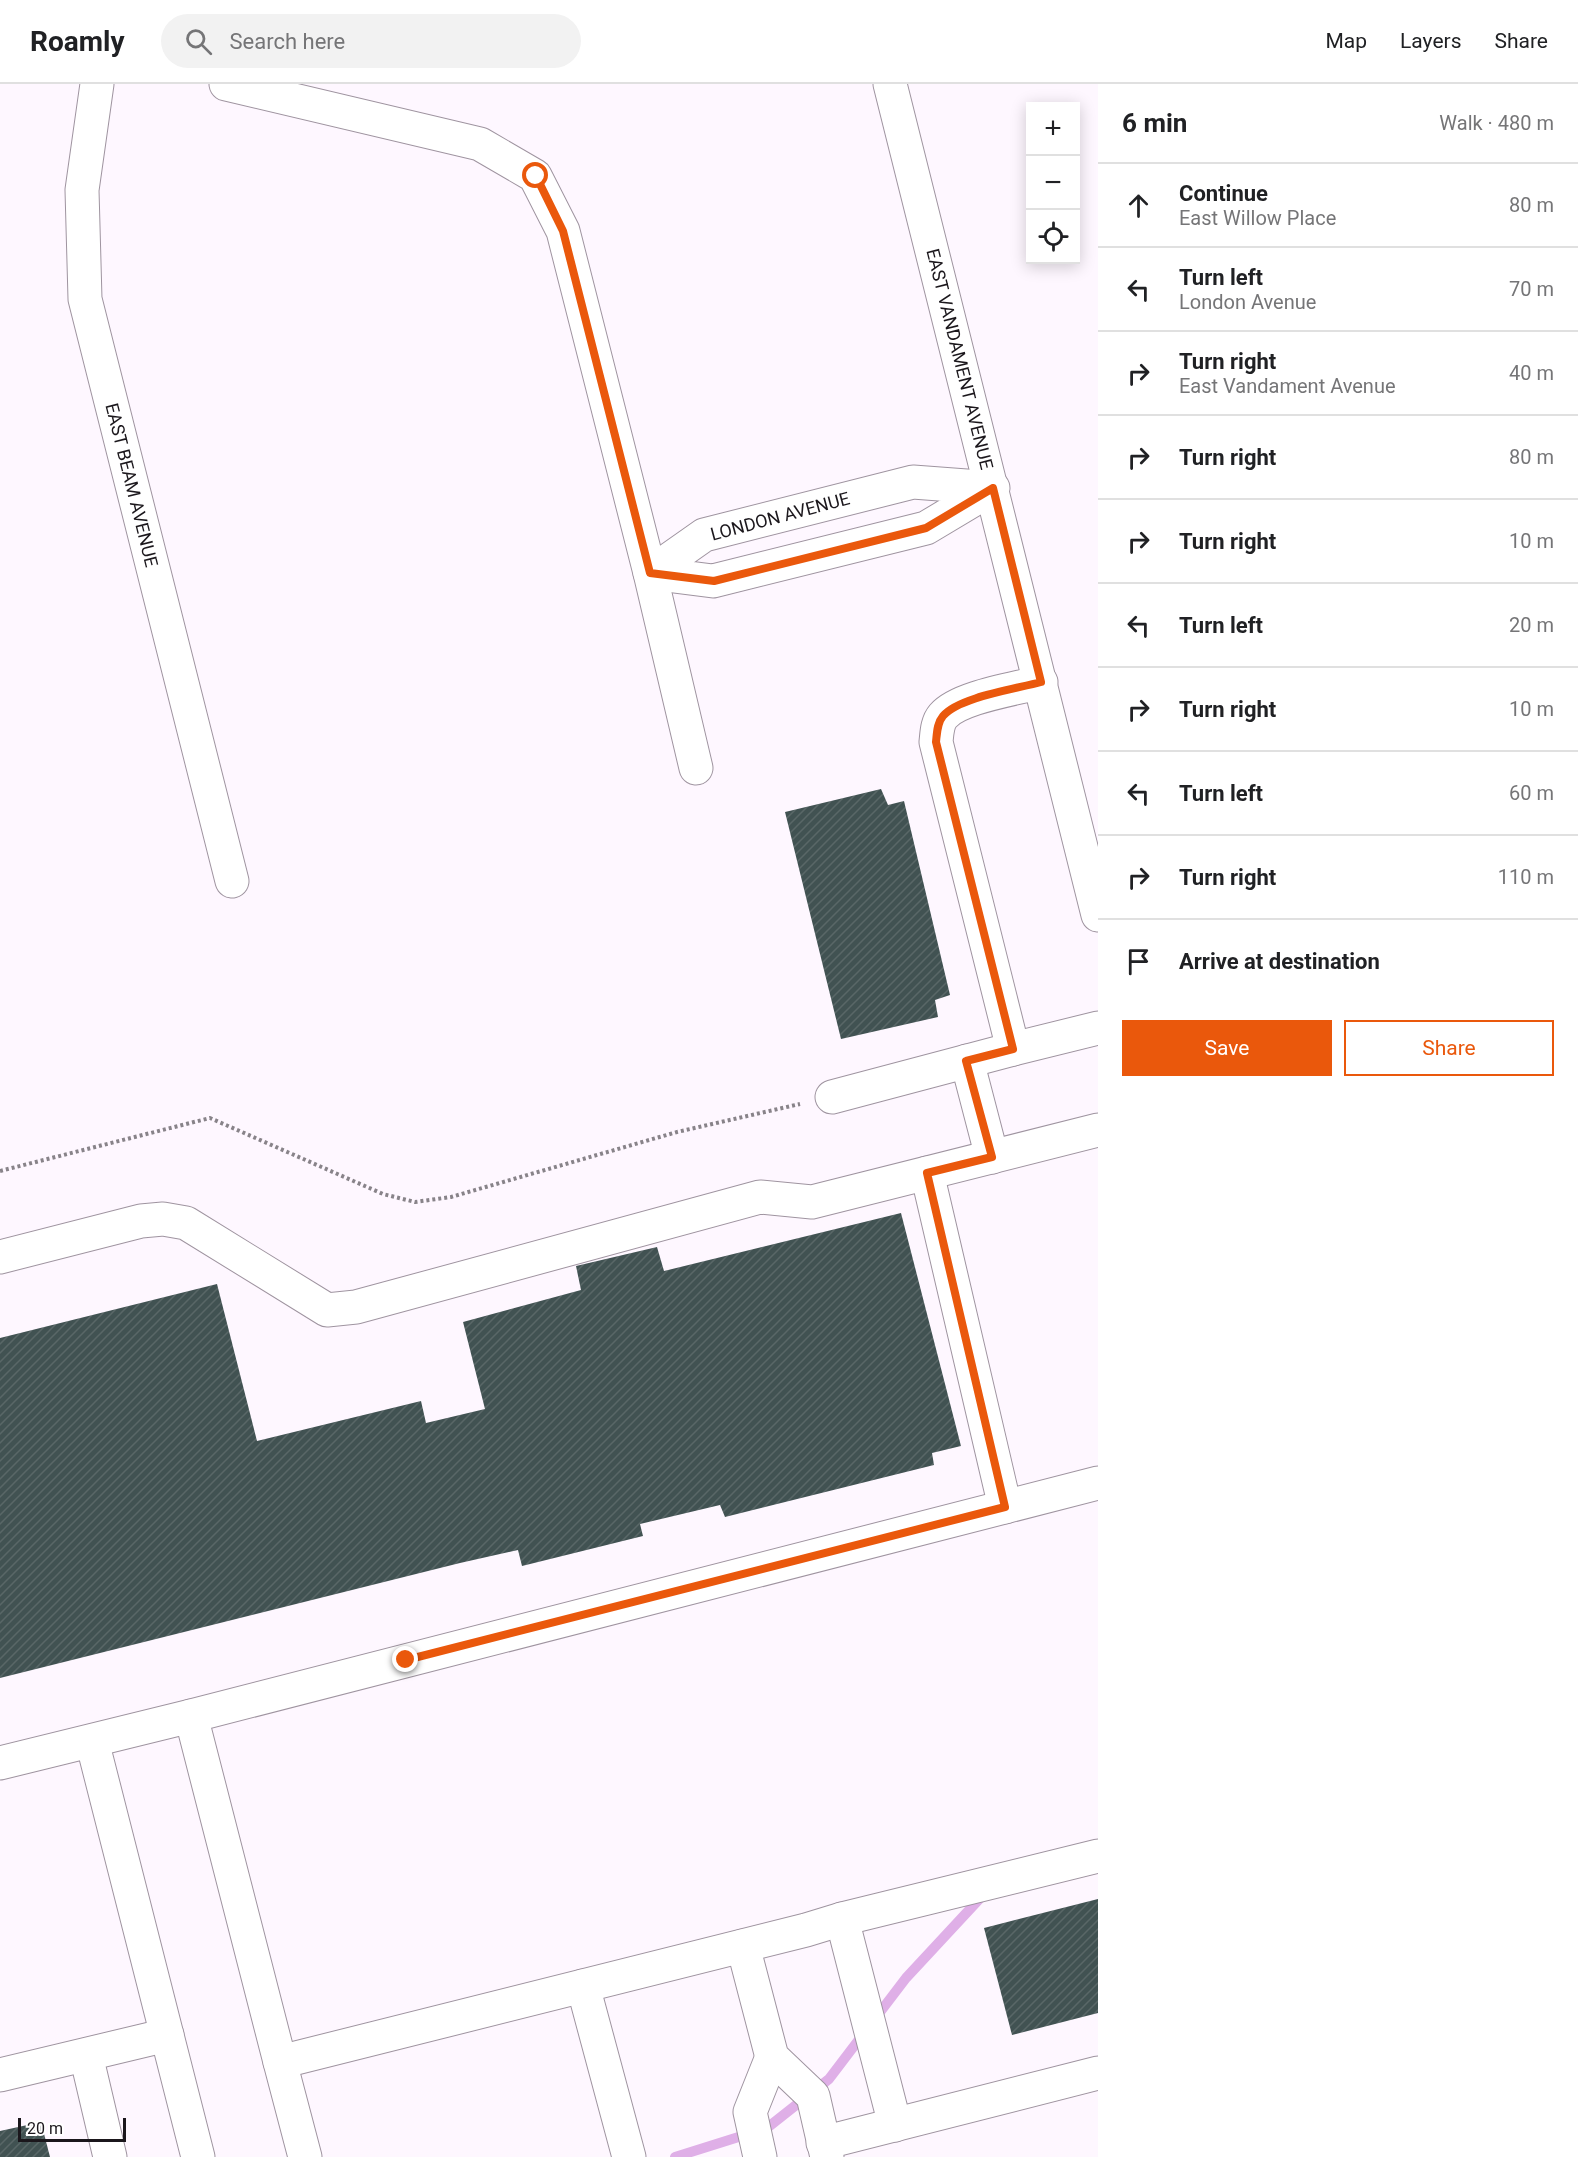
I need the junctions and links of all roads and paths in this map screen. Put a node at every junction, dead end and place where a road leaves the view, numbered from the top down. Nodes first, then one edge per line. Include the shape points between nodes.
1 (97, 84) edge
2 (226, 84) edge
3 (890, 84) edge
4 (993, 488) junction
5 (650, 573) junction
6 (1041, 682) junction
7 (696, 768) dead end
8 (232, 881) dead end
9 (1098, 915) edge
10 (1098, 1028) edge
11 (1013, 1049) junction
12 (966, 1061) junction
13 (832, 1097) joint
14 (1098, 1130) edge
15 (992, 1157) junction
16 (0, 1171) edge
17 (927, 1173) junction
18 (0, 1257) edge
19 (1098, 1483) edge
20 (1005, 1507) junction
21 (191, 1716) junction
22 (92, 1741) junction
23 (0, 1763) edge
24 (1098, 1856) edge
25 (842, 1919) junction
26 (743, 1946) junction
27 (583, 1986) junction
28 (167, 2035) junction
29 (86, 2055) junction
30 (772, 2057) junction
31 (280, 2062) junction
32 (1098, 2073) edge
33 (0, 2075) edge
34 (895, 2125) junction
35 (825, 2150) edge
36 (750, 2155) edge
37 (110, 2157) edge
38 (198, 2157) edge
39 (305, 2157) edge
40 (629, 2157) edge

1 - 8 street, EAST BEAM AVENUE via 82,190 85,299
2 - 5 street via 480,144 536,176 563,231
3 - 4 street, EAST VANDAMENT AVENUE
4 - 5 street via 926,528 714,581
4 - 5 street, LONDON AVENUE via 913,482 704,535
4 - 6 street, EAST VANDAMENT AVENUE
5 - 7 street
6 - 9 street, EAST VANDAMENT AVENUE
6 - 11 street via 959,703 942,717 937,728 936,742
10 - 11 street
11 - 12 street
12 - 13 street
12 - 15 street
13 - 16 path via 677,1132 451,1197 415,1202 382,1194 210,1118
14 - 15 street
15 - 17 street
17 - 18 street via 812,1202 760,1197 356,1307 327,1310 186,1223 163,1219 141,1221
17 - 20 street
19 - 20 street
20 - 21 street
21 - 22 street
21 - 31 street
22 - 23 street
22 - 28 street
24 - 25 street
25 - 26 street
25 - 34 street
26 - 27 street
26 - 30 street
27 - 31 street
27 - 40 street
28 - 29 street
28 - 38 street
29 - 33 street
29 - 37 street
30 - 35 street via 813,2096
30 - 36 street via 750,2112
31 - 39 street
32 - 34 street
34 - 35 street

